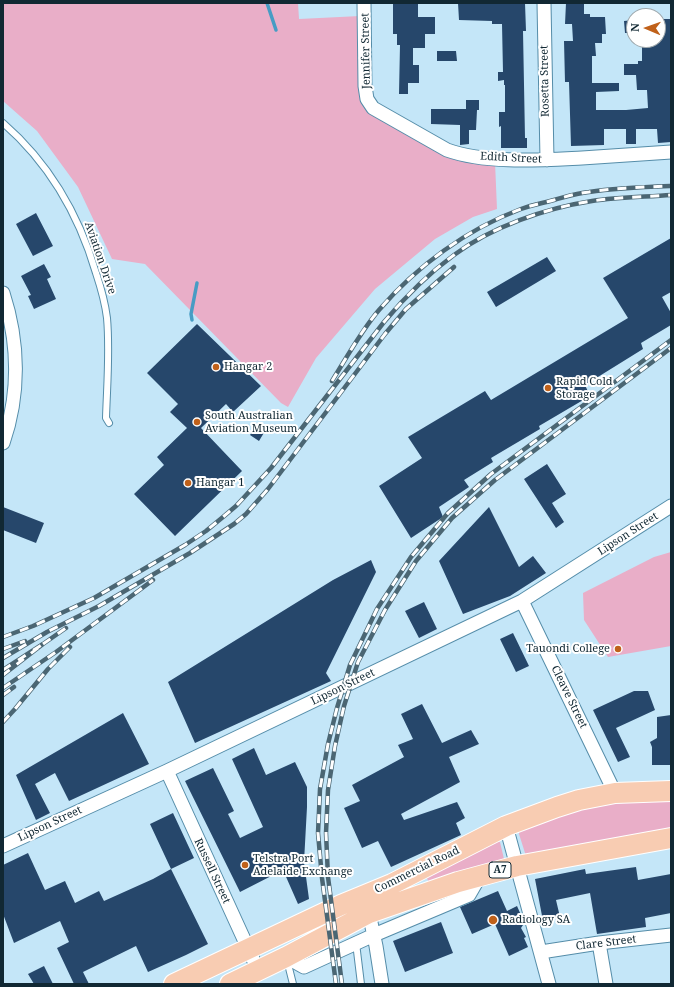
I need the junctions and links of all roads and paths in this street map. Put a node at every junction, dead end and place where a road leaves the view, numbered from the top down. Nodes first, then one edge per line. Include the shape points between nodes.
1 (364, 3) edge
2 (544, 3) edge
3 (367, 99) joint
4 (3, 122) edge
5 (671, 152) edge
6 (547, 160) junction
7 (3, 294) edge
8 (9, 400) edge
9 (110, 423) dead end
10 (3, 443) edge
11 (671, 506) edge
12 (522, 601) junction
13 (167, 771) junction
14 (671, 791) edge
15 (615, 793) junction
16 (506, 826) junction
17 (671, 838) edge
18 (3, 846) edge
19 (517, 866) junction
20 (480, 876) junction
21 (392, 884) junction
22 (341, 905) junction
23 (369, 912) junction
24 (374, 935) junction
25 (671, 935) edge
26 (356, 943) junction
27 (599, 943) junction
28 (249, 948) junction
29 (540, 952) junction
30 (286, 957) junction
31 (258, 970) junction
32 (177, 983) edge
33 (230, 984) edge
34 (293, 984) edge
35 (361, 984) edge
36 (382, 984) edge
37 (549, 984) edge
38 (606, 984) edge

1 - 3 street, Jennifer Street
2 - 6 street, Rosetta Street
3 - 6 street, Edith Street via 373,108 453,152 504,160
4 - 9 lane, Aviation Drive via 39,159 60,189 77,221 92,259 106,316 106,418
5 - 6 street, Edith Street
7 - 8 street via 14,342 15,375
8 - 10 street via 10,423
11 - 12 street, Lipson Street
12 - 13 street, Lipson Street
12 - 15 street, Cleave Street
13 - 18 street, Lipson Street
13 - 28 street, Russell Street
14 - 15 main road, Commercial Road
15 - 16 main road, Commercial Road via 557,806
16 - 19 street
16 - 21 main road, Commercial Road
17 - 19 main road, Commercial Road / A7
19 - 20 main road, Commercial Road / A7
19 - 29 street
20 - 23 main road, Commercial Road / A7
20 - 24 street via 469,895
21 - 22 main road, Commercial Road
21 - 23 main road via 388,895
22 - 23 main road via 358,913
22 - 28 main road, Commercial Road
23 - 24 street
23 - 30 main road, Commercial Road / A7
24 - 26 street
24 - 36 street
25 - 27 street, Clare Street
26 - 30 street via 304,967
26 - 35 lane
27 - 29 street, Clare Street
27 - 38 street
28 - 31 street, Russell Street
28 - 32 main road, Commercial Road
29 - 37 street
30 - 31 main road, Commercial Road / A7
30 - 34 lane
31 - 33 main road, Commercial Road / A7

